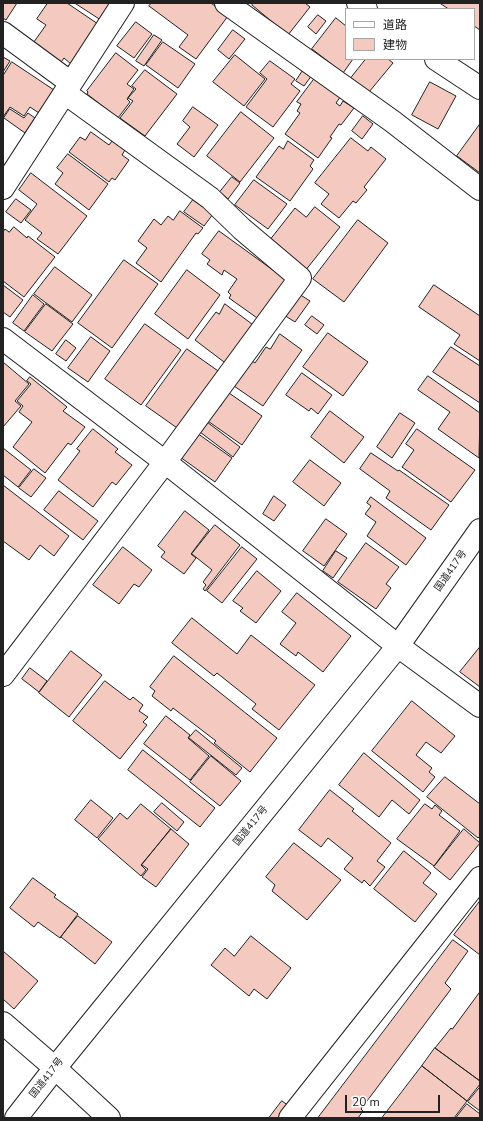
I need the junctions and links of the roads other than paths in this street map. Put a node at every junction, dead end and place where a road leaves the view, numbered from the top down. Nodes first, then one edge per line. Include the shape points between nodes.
1 (123, 3) edge
2 (226, 3) edge
3 (3, 33) edge
4 (438, 60) edge
5 (477, 82) edge
6 (68, 88) junction
7 (3, 188) edge
8 (480, 189) edge
9 (3, 339) edge
10 (165, 462) junction
11 (480, 530) edge
12 (398, 646) junction
13 (3, 675) edge
14 (480, 706) edge
15 (480, 878) edge
16 (3, 1023) edge
17 (55, 1068) junction
18 (16, 1118) edge
19 (109, 1118) edge
20 (290, 1118) edge

1 - 6 main road
2 - 8 main road via 392,121
3 - 6 main road
4 - 5 main road
6 - 7 main road
6 - 10 main road via 210,198 300,278
9 - 10 main road
10 - 12 main road
10 - 13 main road
11 - 12 main road, 国道417号
12 - 14 main road
12 - 17 main road, 国道417号
15 - 20 main road
16 - 17 main road
17 - 18 main road, 国道417号
17 - 19 main road

